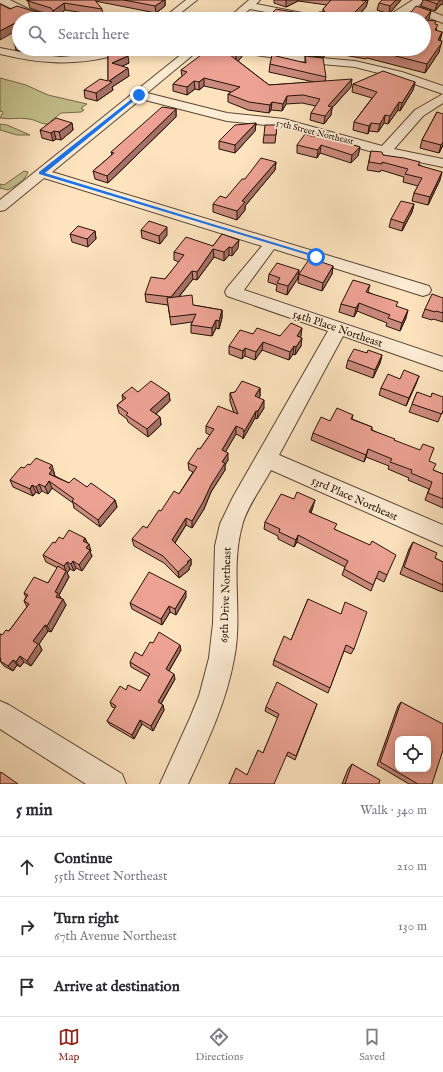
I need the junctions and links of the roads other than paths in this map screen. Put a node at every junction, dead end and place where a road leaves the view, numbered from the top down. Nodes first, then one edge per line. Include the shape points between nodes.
1 (2, 0) edge
2 (192, 0) edge
3 (420, 0) edge
4 (168, 3) dead end
5 (252, 3) edge
6 (184, 6) junction
7 (410, 7) junction
8 (26, 12) edge
9 (176, 12) edge
10 (241, 12) edge
11 (300, 12) edge
12 (401, 12) edge
13 (426, 12) edge
14 (431, 14) edge
15 (443, 20) edge
16 (0, 51) edge
17 (12, 54) edge
18 (19, 56) edge
19 (101, 56) edge
20 (186, 56) edge
21 (283, 56) edge
22 (443, 90) edge
23 (139, 95) junction
24 (443, 98) edge
25 (385, 151) junction
26 (443, 163) edge
27 (41, 173) junction
28 (0, 191) edge
29 (14, 196) junction
30 (0, 207) edge
31 (266, 250) dead end
32 (423, 290) dead end
33 (339, 328) junction
34 (443, 364) edge
35 (267, 459) junction
36 (443, 536) edge
37 (0, 714) edge
38 (101, 781) edge
39 (174, 784) edge

1 - 8 street
2 - 6 street
3 - 7 street
4 - 6 street
5 - 10 street
5 - 11 street
6 - 9 street
7 - 12 street
7 - 13 street
14 - 15 street
16 - 17 street
18 - 19 street via 41,60 81,60
20 - 23 street
21 - 22 street via 355,64 398,74
23 - 25 street, 57th Street Northeast via 227,117 294,126
23 - 27 street
24 - 25 street via 419,113
25 - 26 street, 57th Street Northeast
27 - 29 street
27 - 32 street
28 - 29 street
29 - 30 street
31 - 33 street, 54th Place Northeast via 233,292
33 - 34 street, 54th Place Northeast
33 - 35 street, 69th Drive Northeast
35 - 36 street, 53rd Place Northeast
35 - 39 street, 69th Drive Northeast via 231,524 226,546 222,658 201,725
37 - 38 street

